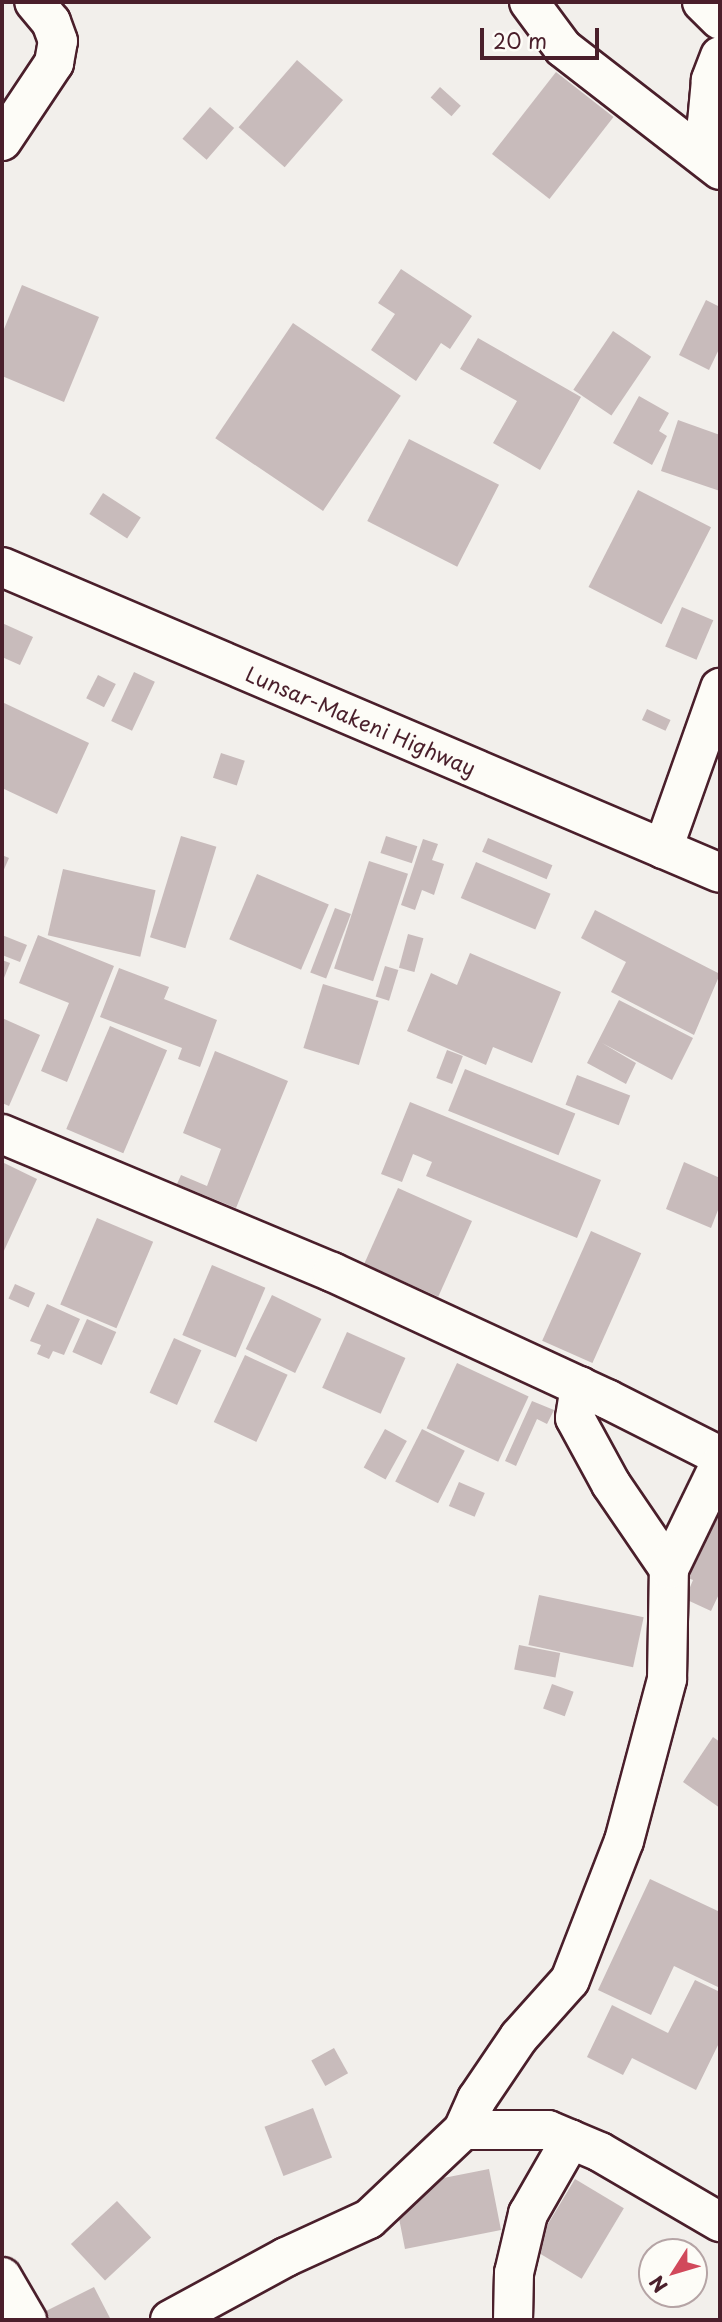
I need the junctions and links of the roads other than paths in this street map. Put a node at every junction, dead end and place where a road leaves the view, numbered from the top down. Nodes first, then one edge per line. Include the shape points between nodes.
1 (34, 2) edge
2 (529, 2) edge
3 (702, 2) edge
4 (720, 20) edge
5 (720, 56) edge
6 (2, 141) edge
7 (720, 168) edge
8 (2, 567) edge
9 (720, 688) edge
10 (663, 849) junction
11 (720, 873) edge
12 (2, 1134) edge
13 (579, 1385) junction
14 (720, 1456) edge
15 (720, 1464) edge
16 (669, 1569) junction
17 (463, 2130) junction
18 (571, 2139) junction
19 (720, 2222) edge
20 (2, 2277) edge
21 (27, 2320) edge
22 (170, 2320) edge
23 (513, 2320) edge

1 - 6 street via 51,22 58,41 54,63
2 - 7 street via 564,48
3 - 4 street
5 - 7 street via 711,80 707,123
8 - 10 street, Lunsar-Makeni Highway
9 - 10 street
10 - 11 street, Lunsar-Makeni Highway
12 - 13 street via 332,1272
13 - 14 street
13 - 16 street via 575,1418 611,1484
15 - 16 street
16 - 17 street via 667,1679 624,1841 569,1980 519,2037 477,2099
17 - 18 street via 548,2130
17 - 22 street via 369,2218
18 - 19 street
18 - 23 street via 528,2214 514,2273
20 - 21 street

